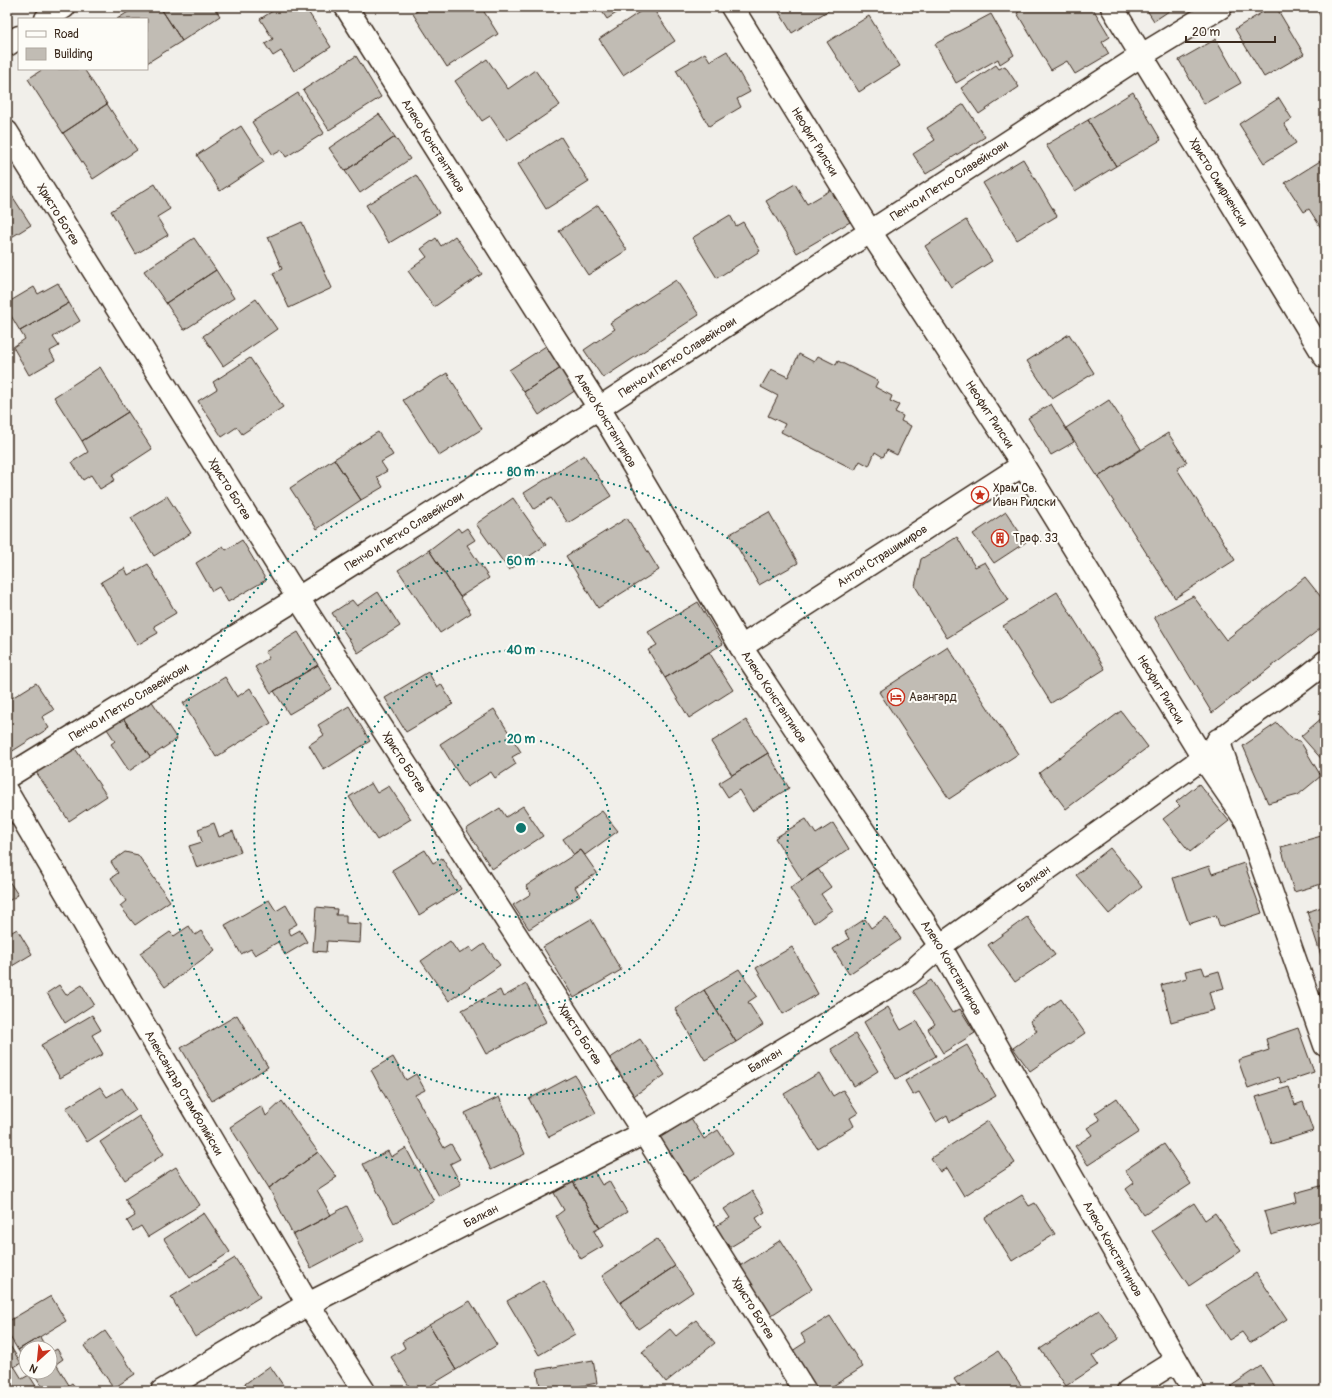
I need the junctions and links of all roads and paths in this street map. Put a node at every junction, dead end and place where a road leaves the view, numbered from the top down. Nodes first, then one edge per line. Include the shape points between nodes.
1 (64, 7) edge
2 (346, 7) edge
3 (732, 7) edge
4 (1112, 7) edge
5 (1221, 7) edge
6 (48, 18) edge
7 (18, 38) edge
8 (7, 45) edge
9 (1142, 55) junction
10 (7, 132) edge
11 (870, 233) junction
12 (1325, 357) edge
13 (599, 408) junction
14 (1023, 465) junction
15 (298, 598) junction
16 (741, 647) junction
17 (1325, 662) edge
18 (1218, 740) junction
19 (1203, 758) junction
20 (7, 777) edge
21 (7, 792) edge
22 (1247, 822) junction
23 (940, 946) junction
24 (1323, 1031) edge
25 (644, 1133) junction
26 (308, 1304) junction
27 (1176, 1361) junction
28 (162, 1391) edge
29 (364, 1391) edge
30 (805, 1391) edge
31 (1128, 1391) edge
32 (1194, 1391) edge

1 - 6 street
2 - 13 street, Алеко Константинов
3 - 11 street, Неофит Рилски
4 - 9 street, Христо Смирненски
5 - 9 street, Пенчо и Петко Славейкови
7 - 8 street
9 - 11 street, Пенчо и Петко Славейкови
9 - 12 street, Христо Смирненски
10 - 15 street, Христо Ботев
11 - 13 street, Пенчо и Петко Славейкови
11 - 14 street, Неофит Рилски
13 - 15 street, Пенчо и Петко Славейкови
13 - 16 street, Алеко Константинов
14 - 16 street, Антон Страшимиров
14 - 19 street, Неофит Рилски
15 - 20 street, Пенчо и Петко Славейкови
15 - 25 street, Христо Ботев
16 - 23 street, Алеко Константинов
17 - 18 street, Балкан
18 - 19 street, Балкан
18 - 22 street, Неофит Рилски
19 - 22 street, Неофит Рилски
19 - 23 street, Балкан
21 - 26 street, Александър Стамболийски
22 - 24 street, Неофит Рилски
23 - 25 street, Балкан via 909,974
23 - 27 street, Алеко Константинов
25 - 26 street, Балкан
25 - 30 street, Христо Ботев
26 - 28 street, Балкан
26 - 29 street, Александър Стамболийски
27 - 31 street
27 - 32 street, Алеко Константинов

